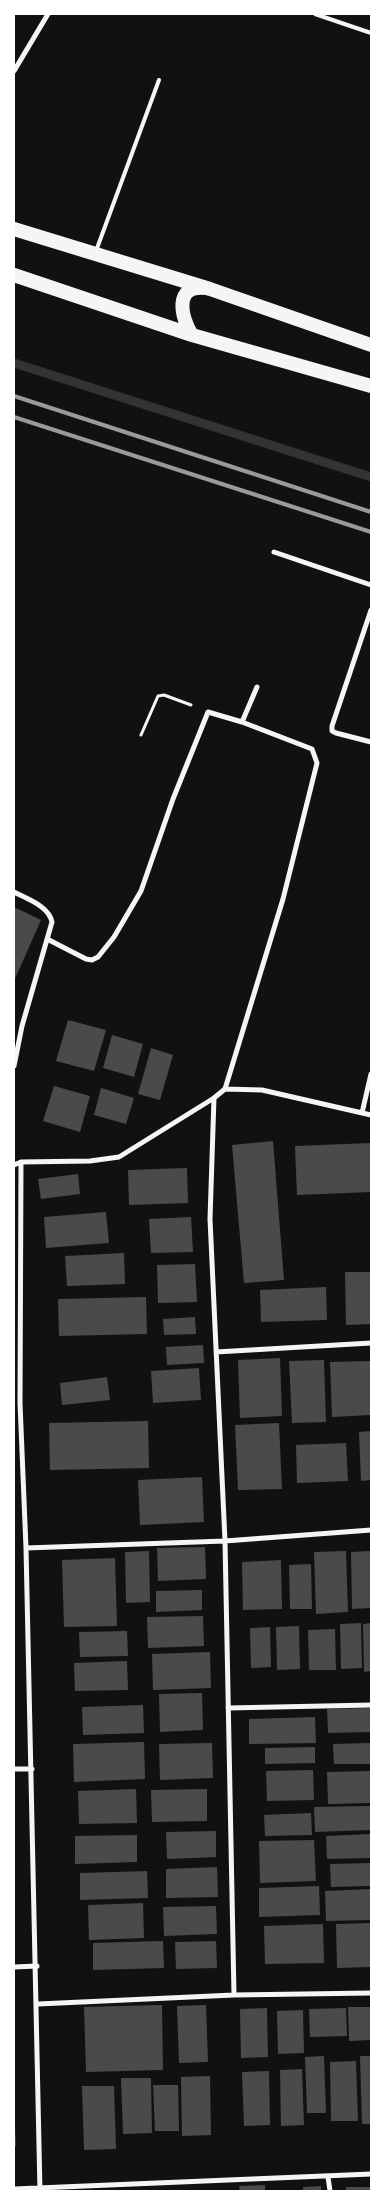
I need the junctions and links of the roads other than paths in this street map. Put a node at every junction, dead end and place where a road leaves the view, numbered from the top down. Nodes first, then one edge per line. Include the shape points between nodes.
1 (48, 14) edge
2 (315, 14) edge
3 (371, 33) edge
4 (14, 71) edge
5 (158, 80) dead end
6 (14, 229) edge
7 (95, 253) junction
8 (14, 275) edge
9 (210, 289) junction
10 (192, 335) junction
11 (371, 345) edge
12 (371, 386) edge
13 (274, 552) dead end
14 (371, 585) edge
15 (371, 610) edge
16 (257, 687) dead end
17 (242, 722) junction
18 (371, 742) edge
19 (14, 892) edge
20 (49, 940) junction
21 (14, 1066) edge
22 (371, 1074) edge
23 (225, 1089) junction
24 (214, 1098) junction
25 (362, 1113) junction
26 (371, 1115) edge
27 (20, 1162) junction
28 (14, 1165) edge
29 (371, 1343) edge
30 (216, 1352) junction
31 (371, 1530) edge
32 (225, 1541) junction
33 (26, 1548) junction
34 (371, 1705) edge
35 (228, 1708) junction
36 (14, 1769) edge
37 (32, 1769) junction
38 (37, 1966) junction
39 (14, 1968) edge
40 (371, 1994) edge
41 (234, 1995) junction
42 (38, 2004) junction
43 (371, 2174) edge
44 (328, 2177) junction
45 (14, 2189) edge
46 (40, 2190) edge
47 (330, 2191) edge

1 - 4 street
2 - 3 lane
5 - 7 lane
6 - 7 highway
7 - 9 highway
8 - 10 highway
9 - 10 highway via 199,287 183,298 182,315
9 - 11 highway
10 - 12 highway
13 - 14 street
15 - 18 street via 332,731
16 - 17 street
17 - 20 street via 208,712 141,891 98,957 92,960
17 - 23 street via 312,749 317,763 283,899
19 - 20 street via 51,915
20 - 21 street via 22,1026
22 - 25 street
23 - 24 street
23 - 25 street via 262,1090
24 - 27 street via 119,1157 90,1161
24 - 30 street via 210,1219
25 - 26 street
27 - 28 street
27 - 33 street via 20,1402
29 - 30 street
30 - 32 street
31 - 32 street
32 - 33 street
32 - 35 street
33 - 37 street
34 - 35 street
35 - 41 street
36 - 37 street
37 - 38 street
38 - 39 street
38 - 42 street
40 - 41 street
41 - 42 street
42 - 46 street
43 - 44 street
44 - 46 street
44 - 47 street
45 - 46 street

